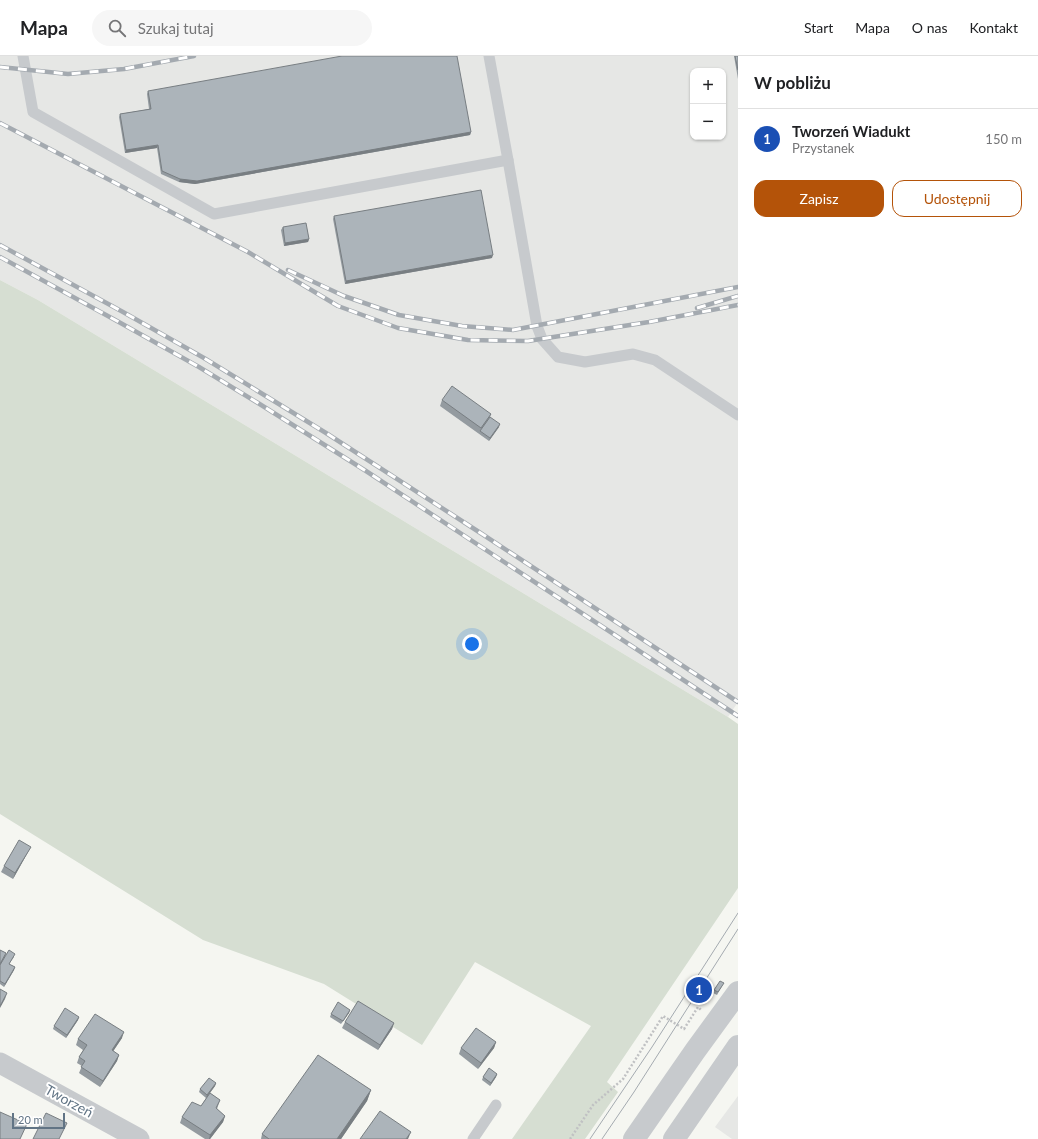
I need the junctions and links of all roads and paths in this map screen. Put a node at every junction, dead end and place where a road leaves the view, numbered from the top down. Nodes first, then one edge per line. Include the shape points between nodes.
1 (23, 56) edge
2 (489, 56) edge
3 (508, 160) junction
4 (738, 414) edge
5 (738, 992) edge
6 (704, 1011) dead end
7 (738, 1046) edge
8 (0, 1063) edge
9 (496, 1105) dead end
10 (139, 1139) edge
11 (473, 1139) edge
12 (570, 1139) edge
13 (634, 1139) edge
14 (674, 1139) edge

1 - 3 lane via 33,112 214,214
2 - 3 lane
3 - 4 lane via 537,326 542,339 558,357 585,362 633,354 655,360
5 - 13 street
6 - 12 path via 698,1007 684,1029 663,1016 623,1079 593,1105
7 - 14 street
8 - 10 street, Tworzeń
9 - 11 lane

